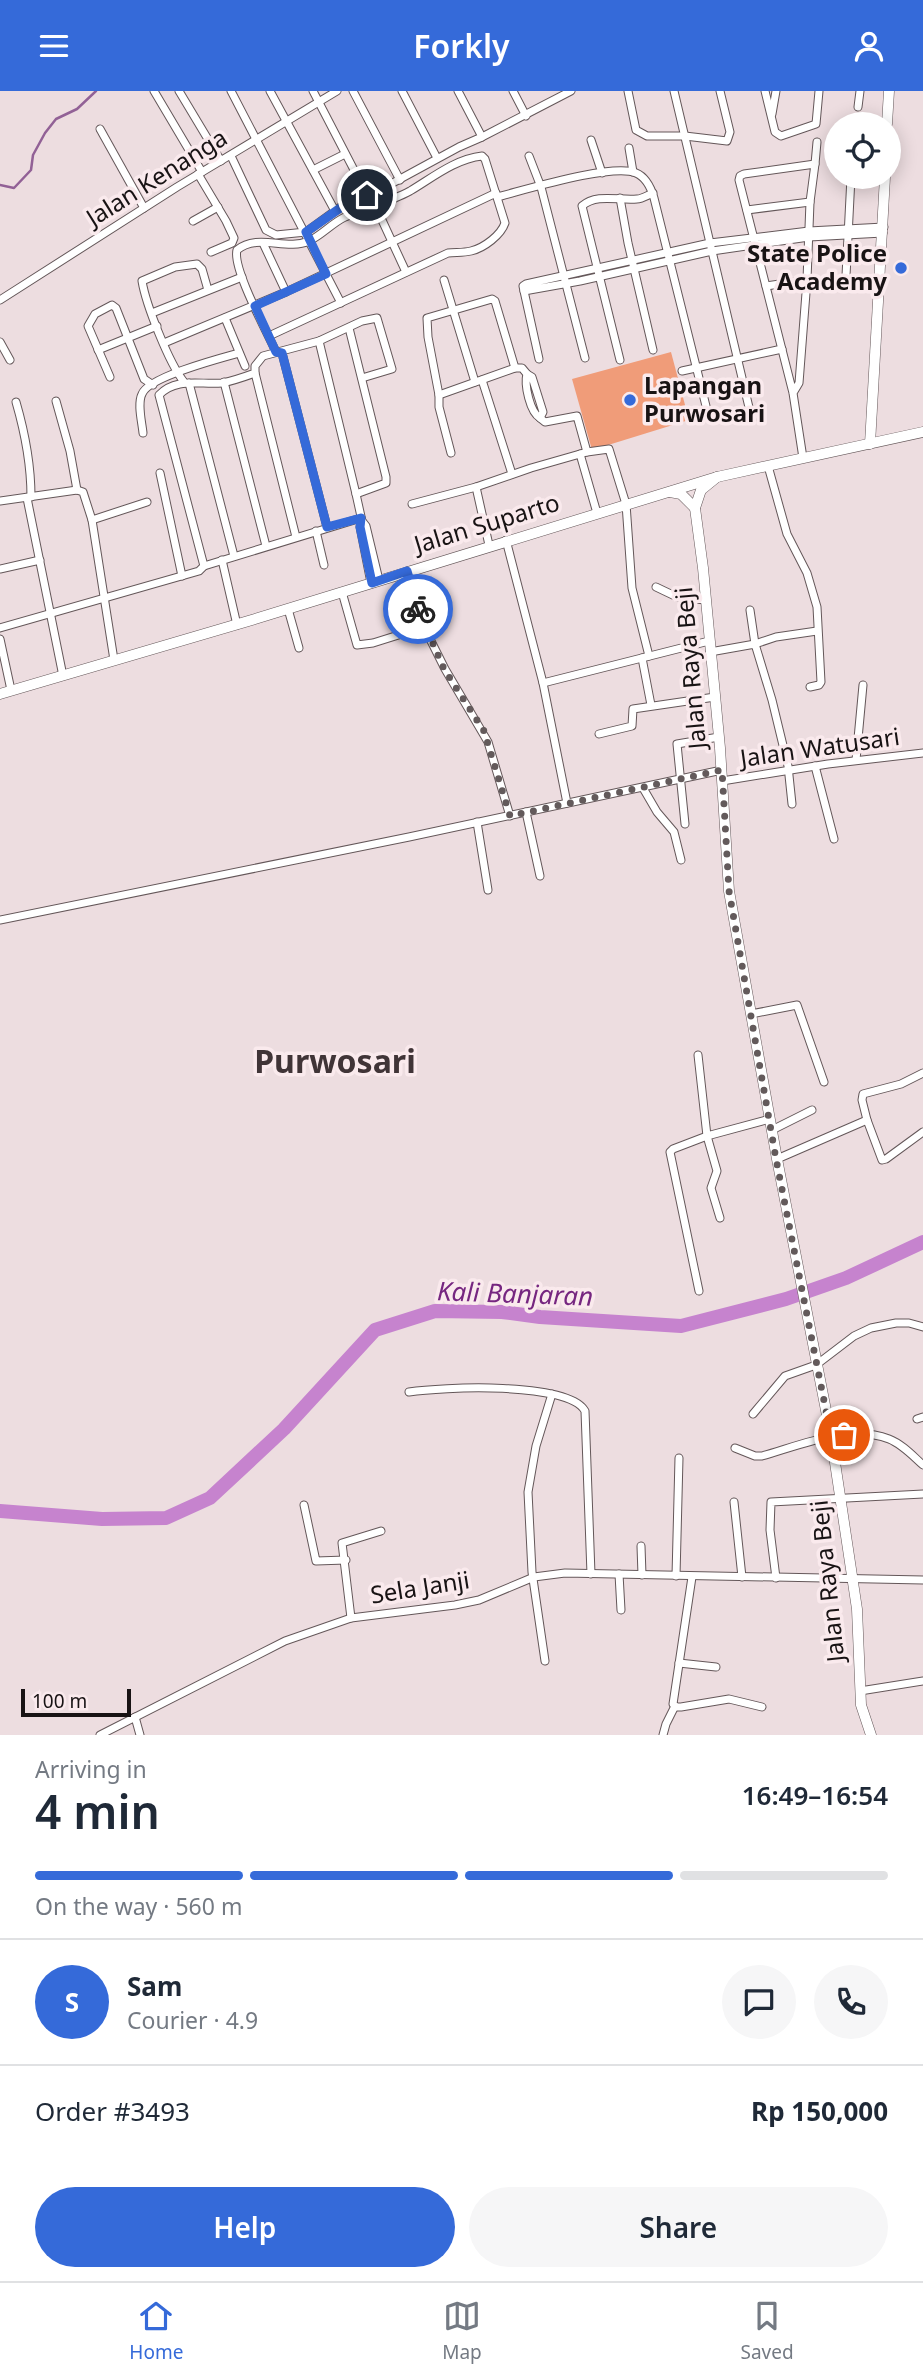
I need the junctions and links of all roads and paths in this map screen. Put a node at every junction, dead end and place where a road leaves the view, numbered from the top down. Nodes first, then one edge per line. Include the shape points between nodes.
1 (154, 91) edge
2 (179, 91) edge
3 (231, 91) edge
4 (270, 91) edge
5 (313, 91) edge
6 (337, 91) edge
7 (353, 91) edge
8 (402, 91) edge
9 (458, 91) edge
10 (513, 91) edge
11 (570, 91) edge
12 (628, 91) edge
13 (674, 91) edge
14 (719, 91) edge
15 (765, 91) edge
16 (776, 91) edge
17 (819, 91) edge
18 (860, 91) edge
19 (889, 91) edge
20 (319, 101) junction
21 (858, 107) dead end
22 (888, 112) edge
23 (526, 115) junction
24 (771, 116) junction
25 (287, 121) junction
26 (100, 129) dead end
27 (685, 135) junction
28 (482, 137) junction
29 (255, 140) junction
30 (591, 140) dead end
31 (817, 142) dead end
32 (629, 148) dead end
33 (345, 154) junction
34 (231, 156) junction
35 (529, 156) dead end
36 (437, 158) junction
37 (221, 161) junction
38 (814, 164) junction
39 (313, 170) junction
40 (633, 172) junction
41 (200, 173) junction
42 (602, 173) junction
43 (400, 180) junction
44 (541, 187) junction
45 (850, 189) edge
46 (885, 189) edge
47 (653, 193) junction
48 (367, 195) junction
49 (497, 195) junction
50 (620, 198) junction
51 (810, 202) junction
52 (375, 205) junction
53 (218, 207) junction
54 (144, 208) junction
55 (747, 210) junction
56 (335, 211) junction
57 (193, 221) dead end
58 (883, 230) junction
59 (306, 232) junction
60 (848, 232) junction
61 (809, 234) junction
62 (310, 241) junction
63 (755, 241) junction
64 (263, 243) junction
65 (392, 243) junction
66 (711, 247) junction
67 (211, 252) dead end
68 (669, 256) junction
69 (634, 264) junction
70 (405, 272) junction
71 (598, 273) junction
72 (326, 274) junction
73 (846, 276) dead end
74 (242, 277) junction
75 (444, 280) dead end
76 (565, 280) junction
77 (807, 280) junction
78 (766, 286) junction
79 (208, 291) junction
80 (286, 292) junction
81 (0, 300) edge
82 (341, 303) junction
83 (255, 306) junction
84 (453, 310) junction
85 (152, 313) junction
86 (225, 318) junction
87 (158, 327) junction
88 (349, 328) junction
89 (269, 336) junction
90 (127, 338) junction
91 (319, 341) junction
92 (0, 342) edge
93 (164, 343) junction
94 (782, 349) junction
95 (98, 350) junction
96 (653, 350) dead end
97 (239, 352) junction
98 (279, 352) junction
99 (585, 358) dead end
100 (539, 359) dead end
101 (737, 359) junction
102 (10, 360) dead end
103 (620, 360) dead end
104 (245, 366) dead end
105 (515, 368) junction
106 (696, 369) junction
107 (682, 371) dead end
108 (176, 372) junction
109 (255, 373) junction
110 (110, 377) dead end
111 (362, 378) junction
112 (479, 381) junction
113 (186, 382) junction
114 (224, 382) junction
115 (153, 385) junction
116 (793, 393) junction
117 (439, 395) junction
118 (56, 401) dead end
119 (16, 402) dead end
120 (708, 414) dead end
121 (752, 421) dead end
122 (923, 432) edge
123 (143, 433) dead end
124 (870, 444) junction
125 (451, 453) dead end
126 (584, 453) junction
127 (803, 458) junction
128 (768, 466) junction
129 (160, 473) dead end
130 (512, 474) junction
131 (717, 477) junction
132 (476, 487) junction
133 (78, 490) junction
134 (664, 492) junction
135 (356, 494) junction
136 (29, 498) junction
137 (0, 501) edge
138 (147, 502) dead end
139 (626, 503) junction
140 (412, 504) dead end
141 (695, 507) junction
142 (597, 513) junction
143 (361, 519) junction
144 (92, 520) junction
145 (327, 527) junction
146 (316, 531) junction
147 (296, 537) junction
148 (506, 540) junction
149 (489, 545) junction
150 (265, 546) junction
151 (234, 557) junction
152 (40, 560) junction
153 (222, 560) junction
154 (324, 565) dead end
155 (204, 566) junction
156 (0, 569) edge
157 (407, 571) junction
158 (182, 576) junction
159 (375, 581) junction
160 (656, 587) dead end
161 (342, 592) junction
162 (105, 597) junction
163 (705, 600) junction
164 (288, 609) junction
165 (750, 610) dead end
166 (51, 615) junction
167 (237, 625) junction
168 (424, 627) junction
169 (0, 628) edge
170 (817, 631) junction
171 (0, 639) edge
172 (755, 643) junction
173 (710, 647) junction
174 (299, 648) dead end
175 (646, 657) junction
176 (114, 660) junction
177 (63, 675) junction
178 (543, 683) junction
179 (863, 685) dead end
180 (810, 687) dead end
181 (12, 690) junction
182 (0, 694) edge
183 (715, 697) junction
184 (651, 705) junction
185 (599, 734) dead end
186 (719, 737) junction
187 (923, 753) edge
188 (856, 760) junction
189 (815, 766) junction
190 (788, 769) junction
191 (722, 776) junction
192 (682, 779) junction
193 (643, 787) junction
194 (567, 803) junction
195 (792, 804) dead end
196 (526, 812) junction
197 (510, 816) junction
198 (477, 822) junction
199 (685, 824) dead end
200 (834, 839) dead end
201 (681, 860) dead end
202 (540, 876) dead end
203 (488, 890) dead end
204 (0, 920) edge
205 (751, 1014) junction
206 (698, 1055) dead end
207 (923, 1073) edge
208 (824, 1082) dead end
209 (812, 1110) dead end
210 (867, 1121) junction
211 (771, 1124) junction
212 (923, 1132) edge
213 (707, 1136) junction
214 (776, 1159) junction
215 (720, 1218) dead end
216 (699, 1291) dead end
217 (923, 1327) edge
218 (816, 1365) junction
219 (409, 1392) dead end
220 (552, 1394) junction
221 (753, 1414) dead end
222 (831, 1436) junction
223 (735, 1448) dead end
224 (679, 1458) dead end
225 (923, 1465) edge
226 (923, 1494) edge
227 (841, 1497) junction
228 (734, 1502) dead end
229 (304, 1505) dead end
230 (381, 1531) dead end
231 (641, 1546) dead end
232 (346, 1560) junction
233 (591, 1574) junction
234 (619, 1574) junction
235 (642, 1575) junction
236 (676, 1576) junction
237 (534, 1577) junction
238 (692, 1577) junction
239 (743, 1577) junction
240 (776, 1578) junction
241 (852, 1578) junction
242 (923, 1580) edge
243 (621, 1610) dead end
244 (351, 1618) junction
245 (545, 1661) dead end
246 (679, 1663) junction
247 (716, 1667) dead end
248 (923, 1681) edge
249 (860, 1691) junction
250 (675, 1706) junction
251 (762, 1707) dead end
252 (135, 1717) junction
253 (100, 1735) edge
254 (140, 1735) edge
255 (663, 1735) edge
256 (871, 1735) edge

1 - 41 street
2 - 37 street
3 - 29 street
4 - 25 street
5 - 20 street
6 - 20 street, Jalan Kenanga
7 - 43 street
8 - 36 street
9 - 28 street
10 - 23 street
11 - 23 street
12 - 27 street via 640,134
13 - 27 street
14 - 27 street via 730,138
15 - 24 street
16 - 24 street
17 - 24 street via 814,126 781,136 775,132
18 - 21 street
19 - 22 street
20 - 25 street, Jalan Kenanga
20 - 33 street
23 - 28 street
25 - 29 street, Jalan Kenanga
25 - 39 street
26 - 54 street
27 - 66 street
28 - 36 street
29 - 34 street, Jalan Kenanga
29 - 59 street
30 - 42 street
31 - 38 street
32 - 40 street
33 - 39 street
33 - 48 street
34 - 37 street, Jalan Kenanga
34 - 59 street via 266,230 276,235
35 - 44 street
36 - 43 street
37 - 41 street, Jalan Kenanga
38 - 51 street
38 - 55 street via 740,176
39 - 56 street
40 - 42 street
40 - 47 street
41 - 53 street
41 - 54 street, Jalan Kenanga
42 - 44 street
43 - 48 street
44 - 49 street
44 - 76 street
45 - 60 street
46 - 58 street
47 - 50 street via 638,199
47 - 68 street
48 - 56 street
49 - 52 street via 482,156 443,170 408,192
49 - 65 street
49 - 70 street via 506,223 495,236 471,251 447,253
50 - 69 street
50 - 71 street via 582,206
51 - 55 street
51 - 61 street
52 - 62 street via 334,223
52 - 65 street
53 - 57 street
53 - 67 street via 234,238
54 - 81 street, Jalan Kenanga
55 - 63 street
56 - 59 street
58 - 60 street
58 - 124 street
59 - 62 street
60 - 61 street
60 - 73 street
61 - 63 street
61 - 77 street
62 - 64 street
62 - 72 street
63 - 66 street
63 - 78 street
64 - 74 street via 251,242 237,250
64 - 80 street
65 - 70 street
65 - 72 street
66 - 68 street
66 - 101 street
68 - 69 street
68 - 106 street
69 - 71 street
69 - 96 street
70 - 82 street
71 - 76 street
71 - 103 street
72 - 80 street
72 - 82 street
74 - 79 street
74 - 83 street
75 - 84 street
76 - 99 street
76 - 100 street via 524,291
77 - 78 street
77 - 116 street via 799,383
78 - 94 street
79 - 85 street
79 - 85 street via 197,264 175,267 143,280
80 - 83 street
82 - 89 street
83 - 86 street
83 - 89 street
84 - 105 street via 495,301
84 - 112 street
84 - 117 street via 426,320
85 - 87 street
86 - 93 street
86 - 97 street
87 - 90 street
87 - 93 street
88 - 91 street
88 - 111 street
88 - 111 street via 377,318 390,360 389,371
89 - 98 street
90 - 95 street
90 - 95 street via 112,305 88,323
90 - 115 street via 144,379
91 - 98 street
91 - 135 street
92 - 102 street
93 - 108 street
94 - 101 street
94 - 116 street
95 - 110 street
97 - 104 street
97 - 108 street
98 - 109 street via 263,356
98 - 145 street
101 - 106 street
101 - 121 street
105 - 112 street
105 - 126 street via 527,374 534,414 545,422 577,416
106 - 107 street
106 - 120 street
108 - 113 street
108 - 115 street
109 - 114 street
109 - 147 street
111 - 135 street via 386,482
112 - 117 street
112 - 130 street
113 - 114 street
113 - 151 street
113 - 155 street via 159,395
114 - 150 street
115 - 123 street via 141,394
116 - 127 street
117 - 125 street
118 - 133 street
119 - 136 street via 31,477
122 - 124 street, Jalan Suparto
124 - 127 street, Jalan Suparto
126 - 130 street
126 - 139 street via 608,449
126 - 142 street
127 - 128 street, Jalan Suparto
128 - 131 street, Jalan Suparto
128 - 170 street via 787,534 812,585
129 - 158 street
130 - 132 street
131 - 134 street, Jalan Suparto
131 - 141 street via 701,491
132 - 140 street
132 - 149 street
133 - 136 street
133 - 144 street via 83,492
134 - 139 street, Jalan Suparto
134 - 141 street via 681,494
135 - 143 street
136 - 137 street
136 - 152 street
138 - 144 street
139 - 142 street, Jalan Suparto
139 - 175 street via 632,588
141 - 163 street, Jalan Raya Beji
142 - 148 street, Jalan Suparto
143 - 145 street
143 - 159 street
144 - 162 street
145 - 146 street
146 - 147 street
146 - 154 street
147 - 150 street
148 - 149 street, Jalan Suparto
148 - 178 street
149 - 157 street, Jalan Suparto
150 - 151 street
151 - 153 street
152 - 156 street
152 - 166 street
153 - 155 street
153 - 167 street
155 - 158 street
157 - 159 street, Jalan Suparto
157 - 168 street
158 - 162 street
159 - 161 street, Jalan Suparto
160 - 163 street via 677,597
161 - 164 street, Jalan Suparto
161 - 168 street via 357,645
162 - 166 street
162 - 176 street
163 - 173 street, Jalan Raya Beji
164 - 167 street, Jalan Suparto
164 - 174 street
165 - 172 street
166 - 169 street
166 - 177 street
167 - 176 street, Jalan Suparto
168 - 197 street via 444,669 484,731
170 - 172 street
170 - 180 street via 821,682
171 - 181 street
172 - 173 street
172 - 190 street
173 - 175 street
173 - 183 street, Jalan Raya Beji
175 - 178 street
175 - 184 street
176 - 177 street, Jalan Suparto
177 - 181 street, Jalan Suparto
178 - 194 street
179 - 188 street
181 - 182 street, Jalan Suparto
183 - 184 street
183 - 186 street, Jalan Raya Beji
184 - 185 street via 633,709 632,726
186 - 191 street, Jalan Raya Beji
186 - 192 street via 677,744
187 - 188 street, Jalan Watusari
188 - 189 street, Jalan Watusari
189 - 190 street, Jalan Watusari
189 - 200 street
190 - 191 street, Jalan Watusari
190 - 195 street
191 - 192 street, Jalan Watusari
191 - 205 street, Jalan Raya Beji via 729,891
192 - 193 street, Jalan Watusari
192 - 199 street
193 - 194 street, Jalan Watusari
193 - 201 street via 674,832
194 - 196 street, Jalan Watusari
196 - 197 street, Jalan Watusari
196 - 202 street
197 - 198 street, Jalan Watusari
198 - 203 street
198 - 204 street, Jalan Watusari
205 - 208 street via 797,1005
205 - 211 street, Jalan Raya Beji
206 - 213 street
207 - 210 street via 863,1094
209 - 211 street
210 - 212 street via 881,1160
210 - 214 street
211 - 213 street
211 - 214 street, Jalan Raya Beji
213 - 215 street via 717,1171 711,1188
213 - 216 street via 670,1152
214 - 218 street, Jalan Raya Beji
217 - 218 street via 902,1323 872,1328 845,1341
218 - 221 street via 785,1376
218 - 222 street, Jalan Raya Beji
219 - 220 street via 493,1387
220 - 233 street via 582,1405 585,1411
220 - 237 street via 528,1492
222 - 223 street via 762,1456
222 - 225 street via 888,1438
222 - 227 street, Jalan Raya Beji
224 - 236 street
226 - 227 street
227 - 240 street via 769,1504
227 - 241 street, Jalan Raya Beji
228 - 239 street
229 - 232 street via 316,1561
230 - 232 street via 342,1543
231 - 235 street
232 - 244 street
233 - 234 street, Sela Janji
233 - 237 street, Sela Janji
234 - 235 street, Sela Janji
234 - 243 street
235 - 236 street, Sela Janji
236 - 238 street, Sela Janji
237 - 244 street, Sela Janji via 455,1605
237 - 245 street
238 - 239 street, Sela Janji
238 - 246 street
239 - 240 street, Sela Janji
240 - 241 street, Sela Janji
241 - 242 street, Sela Janji
241 - 249 street, Jalan Raya Beji
244 - 252 street, Sela Janji via 285,1641
246 - 247 street
246 - 250 street
248 - 249 street
249 - 256 street, Jalan Raya Beji
250 - 251 street via 729,1699
250 - 255 street
252 - 253 street, Sela Janji
252 - 254 street

